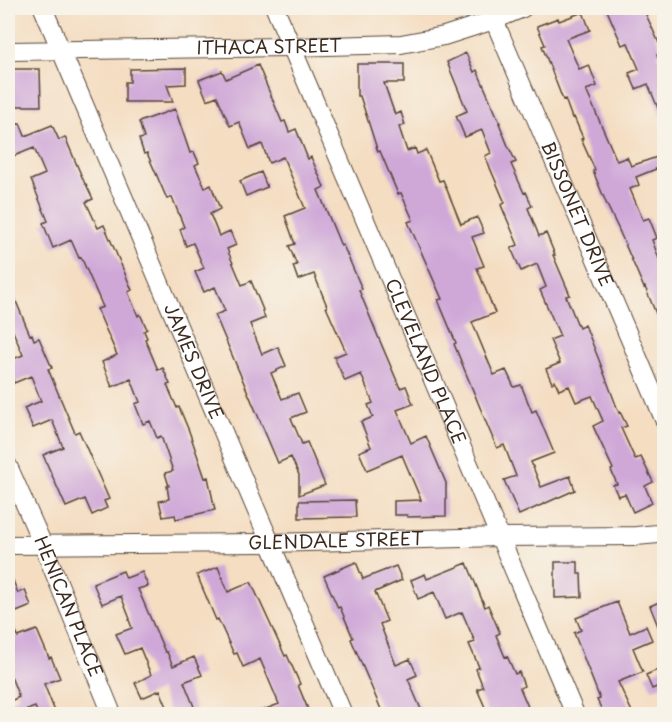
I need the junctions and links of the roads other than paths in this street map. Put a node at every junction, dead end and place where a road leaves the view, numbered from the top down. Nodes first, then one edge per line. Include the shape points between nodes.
1 (43, 8) edge
2 (274, 8) edge
3 (523, 8) edge
4 (492, 14) edge
5 (291, 47) junction
6 (8, 51) edge
7 (61, 51) junction
8 (664, 420) edge
9 (8, 466) edge
10 (664, 532) edge
11 (500, 537) junction
12 (270, 543) junction
13 (8, 545) edge
14 (43, 545) junction
15 (112, 714) edge
16 (343, 714) edge
17 (575, 714) edge

1 - 7 street, JAMES DRIVE
2 - 5 street, CLEVELAND PLACE
3 - 4 street, ITHACA STREET
4 - 5 street, ITHACA STREET via 444,36 401,44
4 - 8 street, BISSONET DRIVE
5 - 7 street, ITHACA STREET
5 - 11 street, CLEVELAND PLACE
6 - 7 street, ITHACA STREET
7 - 12 street, JAMES DRIVE
9 - 14 street, HENICAN PLACE
10 - 11 street, GLENDALE STREET via 636,536
11 - 12 street, GLENDALE STREET
11 - 17 street, CLEVELAND PLACE
12 - 14 street, GLENDALE STREET
12 - 16 street, JAMES DRIVE
13 - 14 street, GLENDALE STREET
14 - 15 street, HENICAN PLACE

